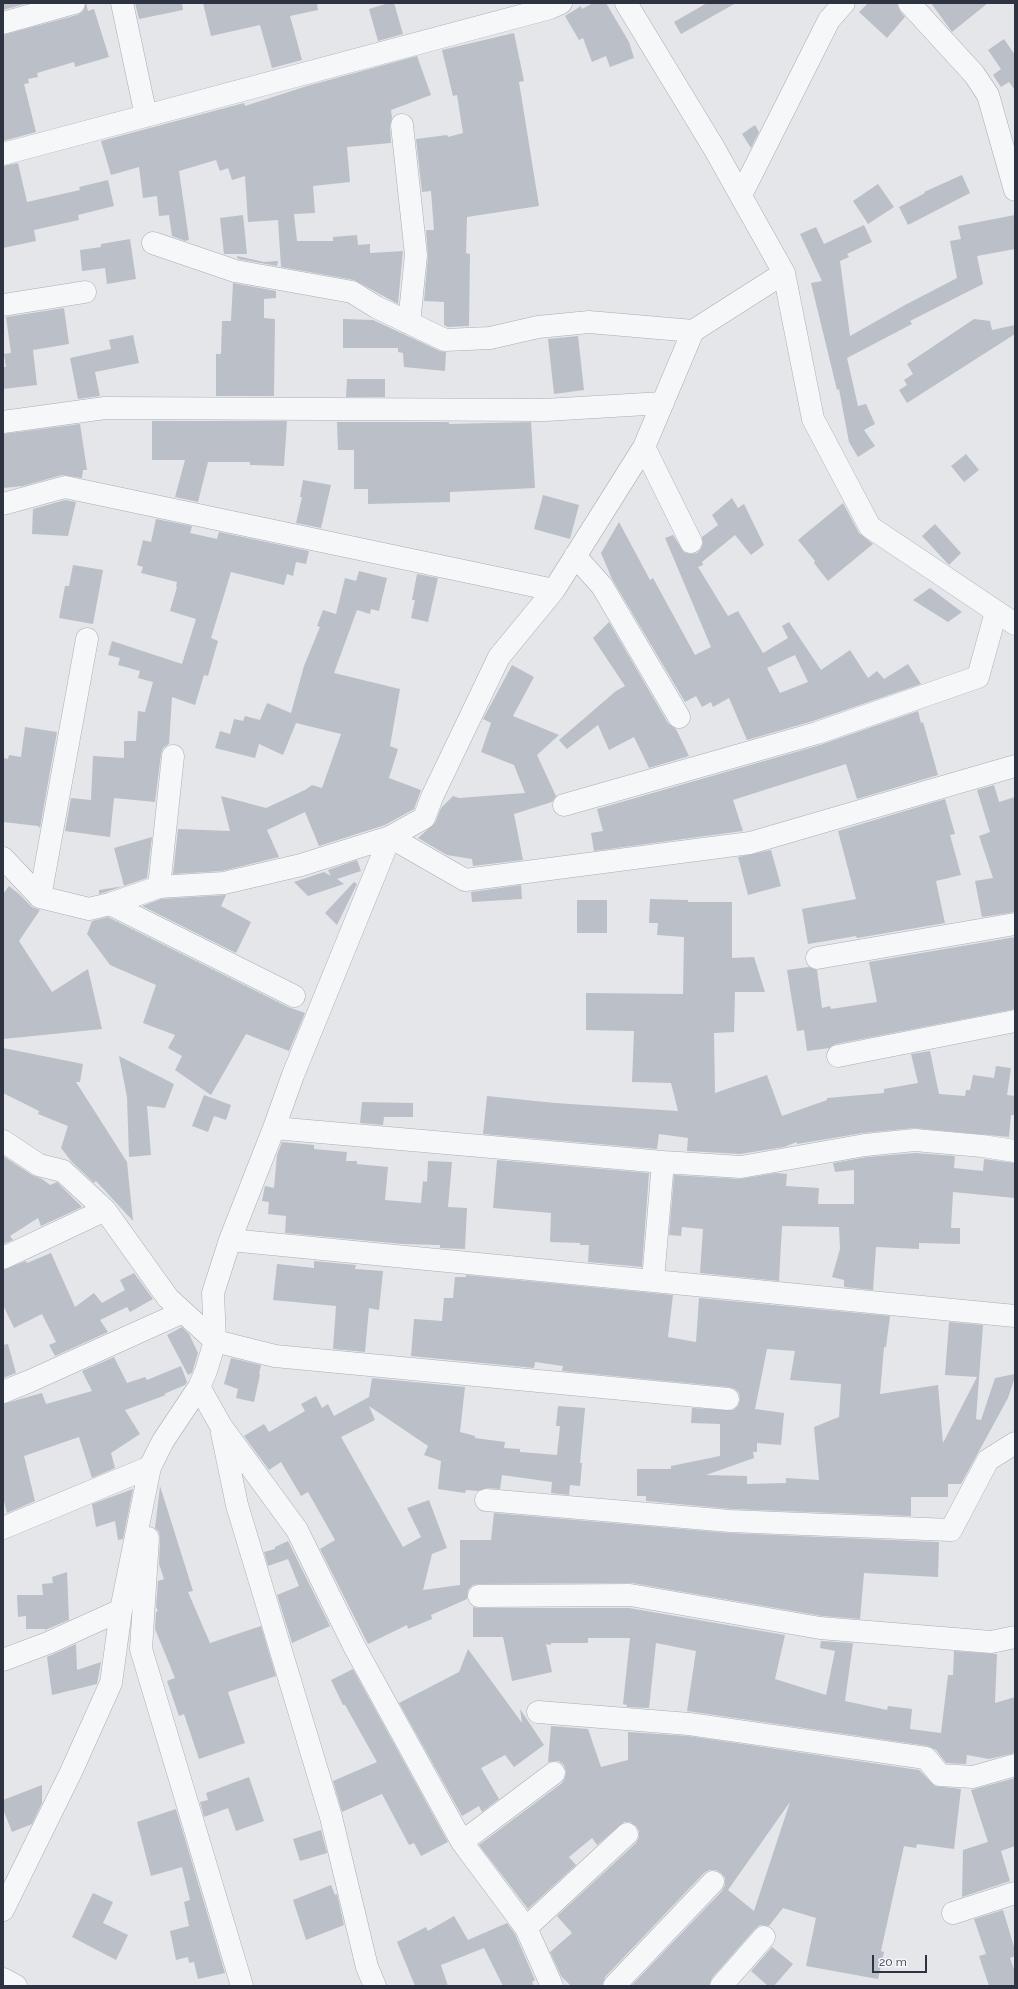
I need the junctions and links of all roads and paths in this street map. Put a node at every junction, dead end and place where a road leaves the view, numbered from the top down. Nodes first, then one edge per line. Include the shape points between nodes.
1 (74, 3) edge
2 (122, 3) edge
3 (561, 3) edge
4 (626, 3) edge
5 (844, 3) edge
6 (909, 3) edge
7 (3, 23) edge
8 (146, 116) junction
9 (402, 125) dead end
10 (3, 154) edge
11 (1014, 182) edge
12 (741, 195) junction
13 (153, 243) dead end
14 (784, 273) junction
15 (85, 292) dead end
16 (3, 305) edge
17 (410, 323) junction
18 (693, 331) junction
19 (663, 403) junction
20 (3, 422) edge
21 (644, 446) junction
22 (3, 504) edge
23 (691, 542) dead end
24 (575, 556) junction
25 (554, 590) junction
26 (996, 612) junction
27 (1015, 624) edge
28 (87, 639) dead end
29 (679, 717) dead end
30 (173, 756) dead end
31 (1015, 766) edge
32 (564, 805) dead end
33 (390, 837) junction
34 (5, 864) edge
35 (158, 887) junction
36 (40, 897) junction
37 (110, 904) junction
38 (1015, 924) edge
39 (817, 958) dead end
40 (294, 996) dead end
41 (1015, 1021) edge
42 (838, 1056) dead end
43 (274, 1128) junction
44 (3, 1141) edge
45 (1015, 1151) edge
46 (663, 1162) junction
47 (105, 1210) junction
48 (230, 1240) junction
49 (3, 1258) edge
50 (653, 1280) junction
51 (183, 1312) junction
52 (1015, 1316) edge
53 (215, 1341) junction
54 (3, 1392) edge
55 (204, 1395) junction
56 (728, 1400) dead end
57 (221, 1426) junction
58 (1015, 1442) edge
59 (150, 1467) junction
60 (486, 1500) dead end
61 (3, 1528) edge
62 (479, 1596) dead end
63 (121, 1610) junction
64 (1015, 1637) edge
65 (140, 1649) junction
66 (115, 1653) junction
67 (3, 1660) edge
68 (538, 1712) dead end
69 (1015, 1765) edge
70 (554, 1773) dead end
71 (627, 1834) dead end
72 (462, 1842) junction
73 (713, 1882) dead end
74 (1015, 1893) edge
75 (3, 1910) edge
76 (953, 1913) dead end
77 (526, 1928) junction
78 (764, 1937) dead end
79 (3, 1979) edge
80 (16, 1986) edge
81 (242, 1986) edge
82 (375, 1986) edge
83 (552, 1986) edge
84 (614, 1986) edge
85 (721, 1986) edge

1 - 7 street
2 - 8 street
3 - 8 street
4 - 12 street
5 - 12 street via 829,20
6 - 11 street via 974,74 988,95
8 - 10 street
9 - 17 street via 416,254
12 - 14 street
13 - 17 street via 235,270 352,292
14 - 18 street
14 - 26 street via 813,419 870,527
15 - 16 street
17 - 18 street via 445,340 490,338 538,327 589,322
18 - 19 street
19 - 20 street via 545,410 105,408
19 - 21 street
21 - 23 street
21 - 24 street
22 - 25 street via 65,487
24 - 25 street
24 - 29 street via 602,586
25 - 33 street via 499,657 424,818
26 - 27 street
26 - 32 street via 978,677 817,733
28 - 36 street
30 - 35 street
31 - 33 street via 750,843 465,880
33 - 35 street via 301,865 224,883
33 - 43 street
34 - 36 street
35 - 37 street
36 - 37 street via 89,909
37 - 40 street
38 - 39 street
41 - 42 street
43 - 46 street
43 - 48 street
44 - 47 street via 39,1165 63,1171
45 - 46 street via 915,1140 865,1145 741,1166
46 - 50 street
47 - 49 street
47 - 51 street via 168,1298
48 - 50 street
48 - 53 street via 213,1293
50 - 52 street
51 - 53 street
51 - 54 street
53 - 55 street via 206,1371
53 - 56 street via 275,1356
55 - 57 street
55 - 59 street via 163,1441
55 - 65 street via 169,1452 154,1495 146,1550
57 - 72 street via 297,1530 354,1646
57 - 82 street via 237,1505 332,1817 367,1967
58 - 60 street via 988,1460 951,1530 730,1521
59 - 61 street
59 - 63 street
62 - 64 street via 630,1595 820,1628 991,1642
63 - 66 street
63 - 67 street
65 - 66 street
65 - 81 street
66 - 75 street via 108,1690
68 - 69 street via 689,1724 926,1758 940,1775 973,1778
70 - 72 street
71 - 77 street
72 - 77 street
73 - 84 street
74 - 76 street
77 - 83 street
78 - 85 street
79 - 80 street

